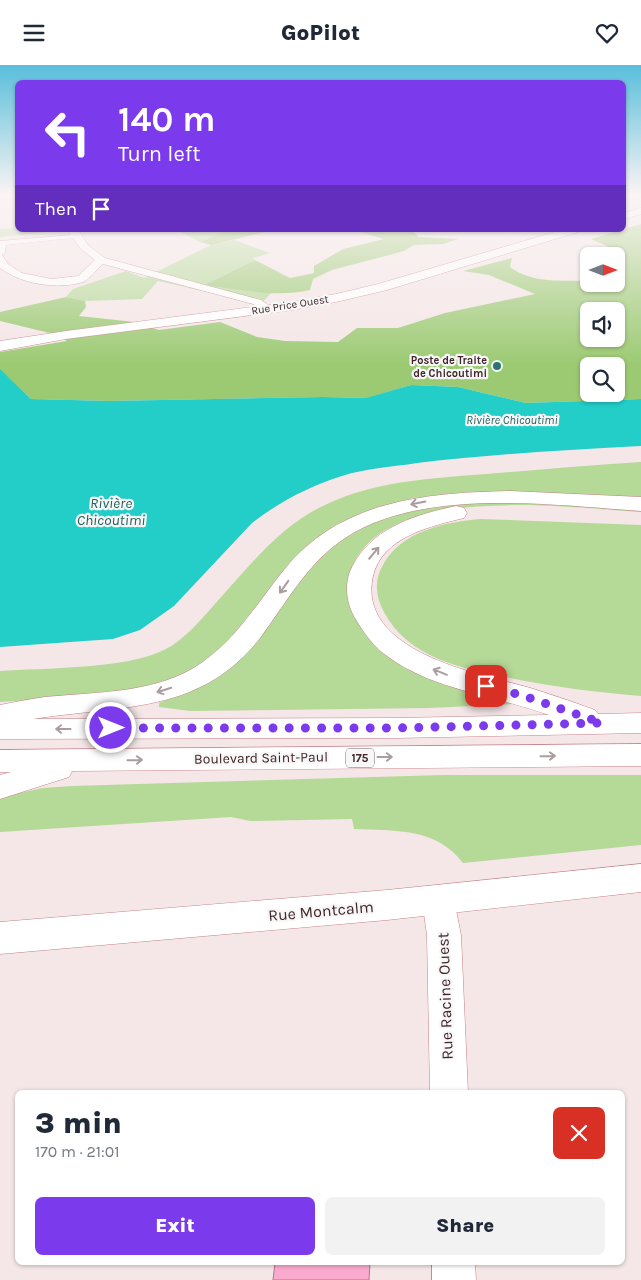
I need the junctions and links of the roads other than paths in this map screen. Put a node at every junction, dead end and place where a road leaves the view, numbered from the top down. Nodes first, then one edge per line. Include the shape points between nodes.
1 (89, 252) edge
2 (486, 252) edge
3 (0, 258) edge
4 (101, 260) junction
5 (268, 309) junction
6 (0, 346) edge
7 (641, 504) edge
8 (641, 516) edge
9 (0, 715) edge
10 (602, 723) junction
11 (641, 723) edge
12 (0, 729) edge
13 (641, 755) edge
14 (0, 761) edge
15 (86, 761) junction
16 (0, 787) edge
17 (641, 878) edge
18 (438, 900) junction
19 (0, 938) edge
20 (449, 1090) edge
21 (454, 1265) edge
22 (454, 1280) edge

1 - 4 street
2 - 5 street, Rue Price Ouest via 382,287
3 - 4 street via 4,266 19,276 64,282 81,279
4 - 5 street via 257,302
5 - 6 street, Rue Price Ouest
7 -> 9 main road via 465,498 426,502 382,513 347,527 312,552 247,638 224,660 198,677 133,699 44,707
10 -> 8 main road via 521,695 453,677 406,655 384,638 368,619 359,594 361,576 369,558 385,541 417,523 444,515 505,509
10 - 11 main road, Boulevard Saint-Paul / 175
10 -> 12 main road, Boulevard Saint-Paul / 175 via 386,728
15 -> 13 main road, Boulevard Saint-Paul / 175
14 - 15 main road, Boulevard Saint-Paul / 175
15 - 16 main road
17 - 18 main road, Rue Montcalm
18 - 19 main road, Rue Montcalm
18 - 20 street, Rue Racine Ouest via 444,935
21 - 22 street

